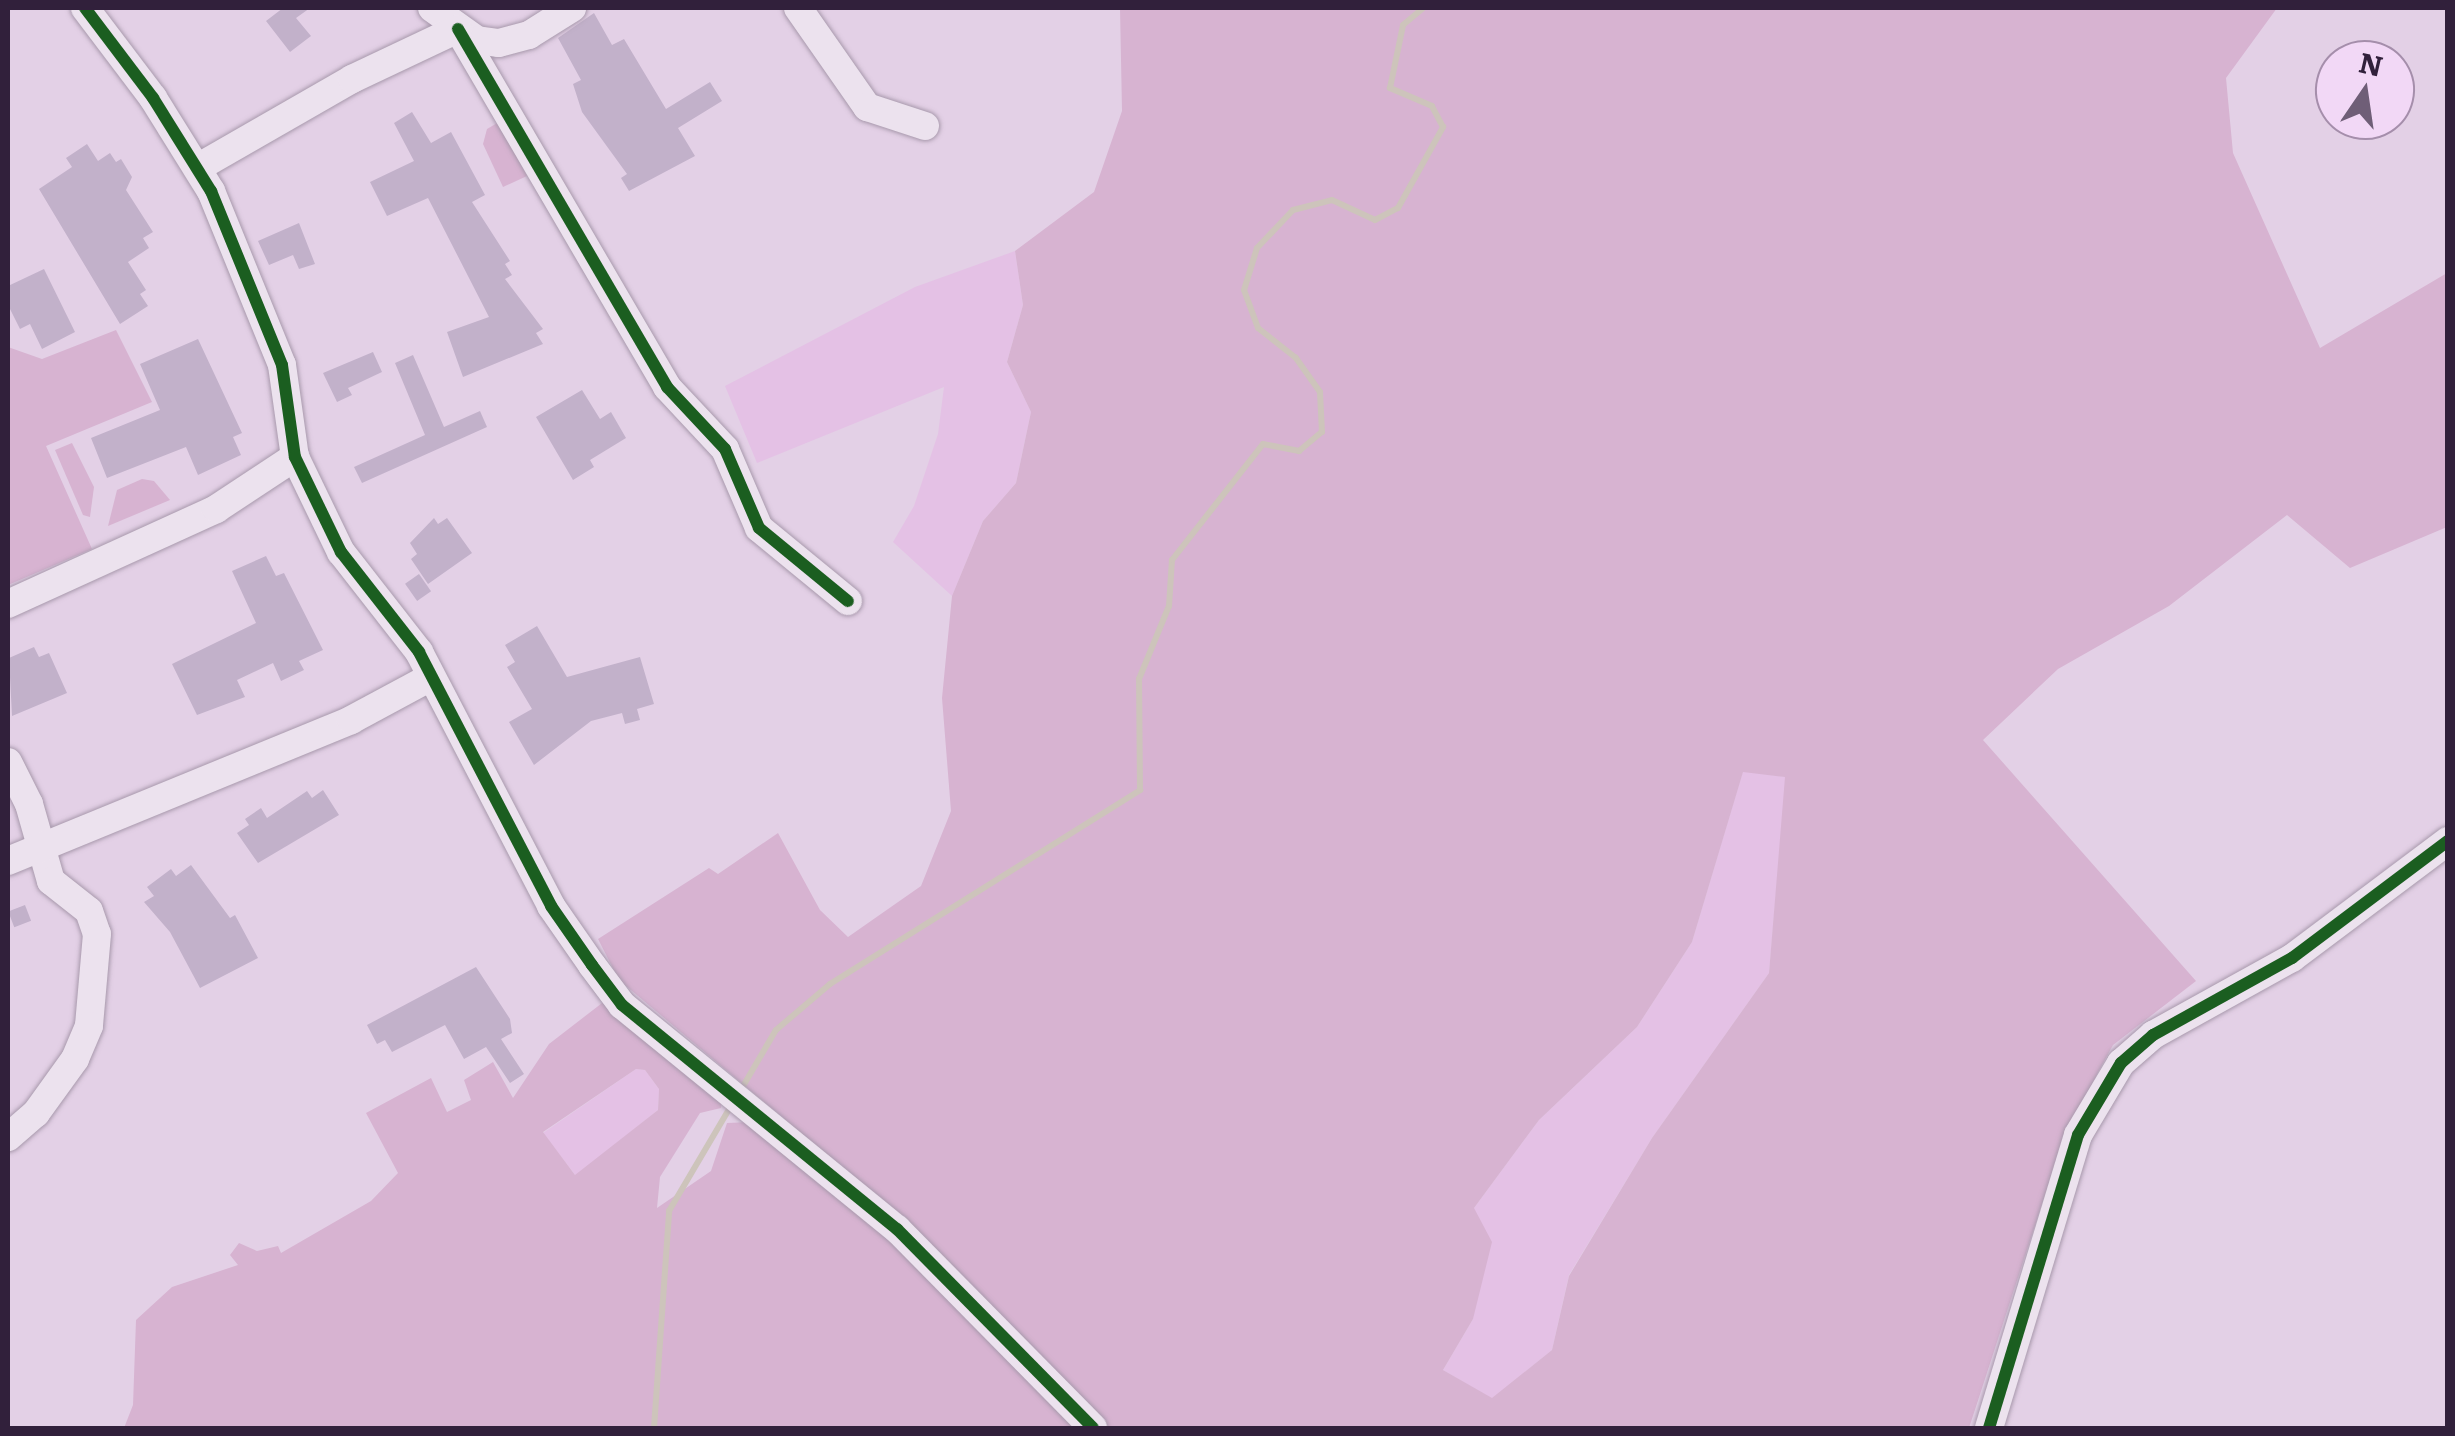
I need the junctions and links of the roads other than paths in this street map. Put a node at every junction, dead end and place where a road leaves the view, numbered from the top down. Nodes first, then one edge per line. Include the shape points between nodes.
1 (85, 8) edge
2 (432, 8) edge
3 (572, 8) edge
4 (798, 8) edge
5 (458, 29) junction
6 (925, 126) dead end
7 (199, 167) junction
8 (295, 457) junction
9 (848, 601) dead end
10 (8, 604) edge
11 (431, 677) junction
12 (8, 762) edge
13 (2448, 841) edge
14 (36, 849) junction
15 (8, 860) edge
16 (8, 1137) edge
17 (1093, 1428) edge
18 (1989, 1428) edge

1 - 7 street
2 - 5 street
3 - 5 street via 529,36 500,43
4 - 6 street via 866,107
5 - 7 street via 352,79
5 - 9 street via 667,386 724,448 760,528
7 - 8 street via 282,365
8 - 10 street via 216,508
8 - 11 street via 341,552
11 - 14 street via 351,720
11 - 17 street via 551,906 622,1004 898,1229
12 - 14 street via 28,804
13 - 18 street via 2292,958 2153,1035 2120,1064 2078,1135
14 - 15 street
14 - 16 street via 51,882 96,922 94,995 75,1059 36,1113

